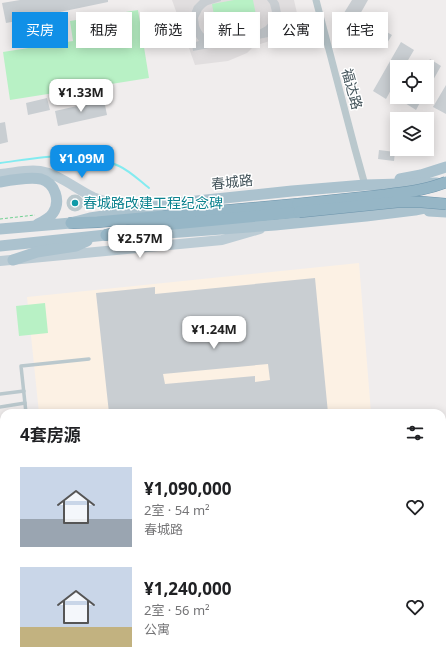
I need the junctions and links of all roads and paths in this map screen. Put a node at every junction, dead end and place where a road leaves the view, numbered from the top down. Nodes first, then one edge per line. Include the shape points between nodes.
1 (316, 0) edge
2 (446, 167) edge
3 (0, 174) edge
4 (0, 182) edge
5 (446, 182) edge
6 (365, 185) junction
7 (168, 204) junction
8 (446, 204) edge
9 (299, 208) junction
10 (446, 212) edge
11 (370, 215) junction
12 (0, 219) edge
13 (36, 220) junction
14 (71, 223) junction
15 (275, 225) junction
16 (0, 229) edge
17 (102, 236) junction
18 (0, 246) edge
19 (12, 260) junction
20 (0, 261) edge
21 (89, 359) dead end
22 (24, 391) junction
23 (0, 394) edge
24 (25, 403) junction
25 (0, 407) edge
26 (26, 409) edge

1 - 6 street, 福达路
2 - 6 main road via 420,175
3 - 7 main road via 39,171 52,175 93,197 113,203
4 - 13 main road via 35,179 52,186 57,198 56,207 52,215
5 - 6 main road, 春城路
5 - 9 highway, bridge via 406,192
6 - 7 main road, 春城路
7 - 14 main road, 春城路
8 - 9 highway, bridge via 412,201
8 - 11 main road
9 - 14 highway
9 - 17 highway via 142,227
10 - 11 main road
11 - 15 main road
12 - 13 path
13 - 14 main road, 春城路
13 - 16 main road, 春城路
15 - 17 main road
15 - 19 main road via 222,240
17 - 18 main road
17 - 19 main road via 76,246 37,252
19 - 20 main road
21 - 22 lane via 21,366
22 - 23 lane
22 - 24 lane
24 - 25 lane
24 - 26 lane

